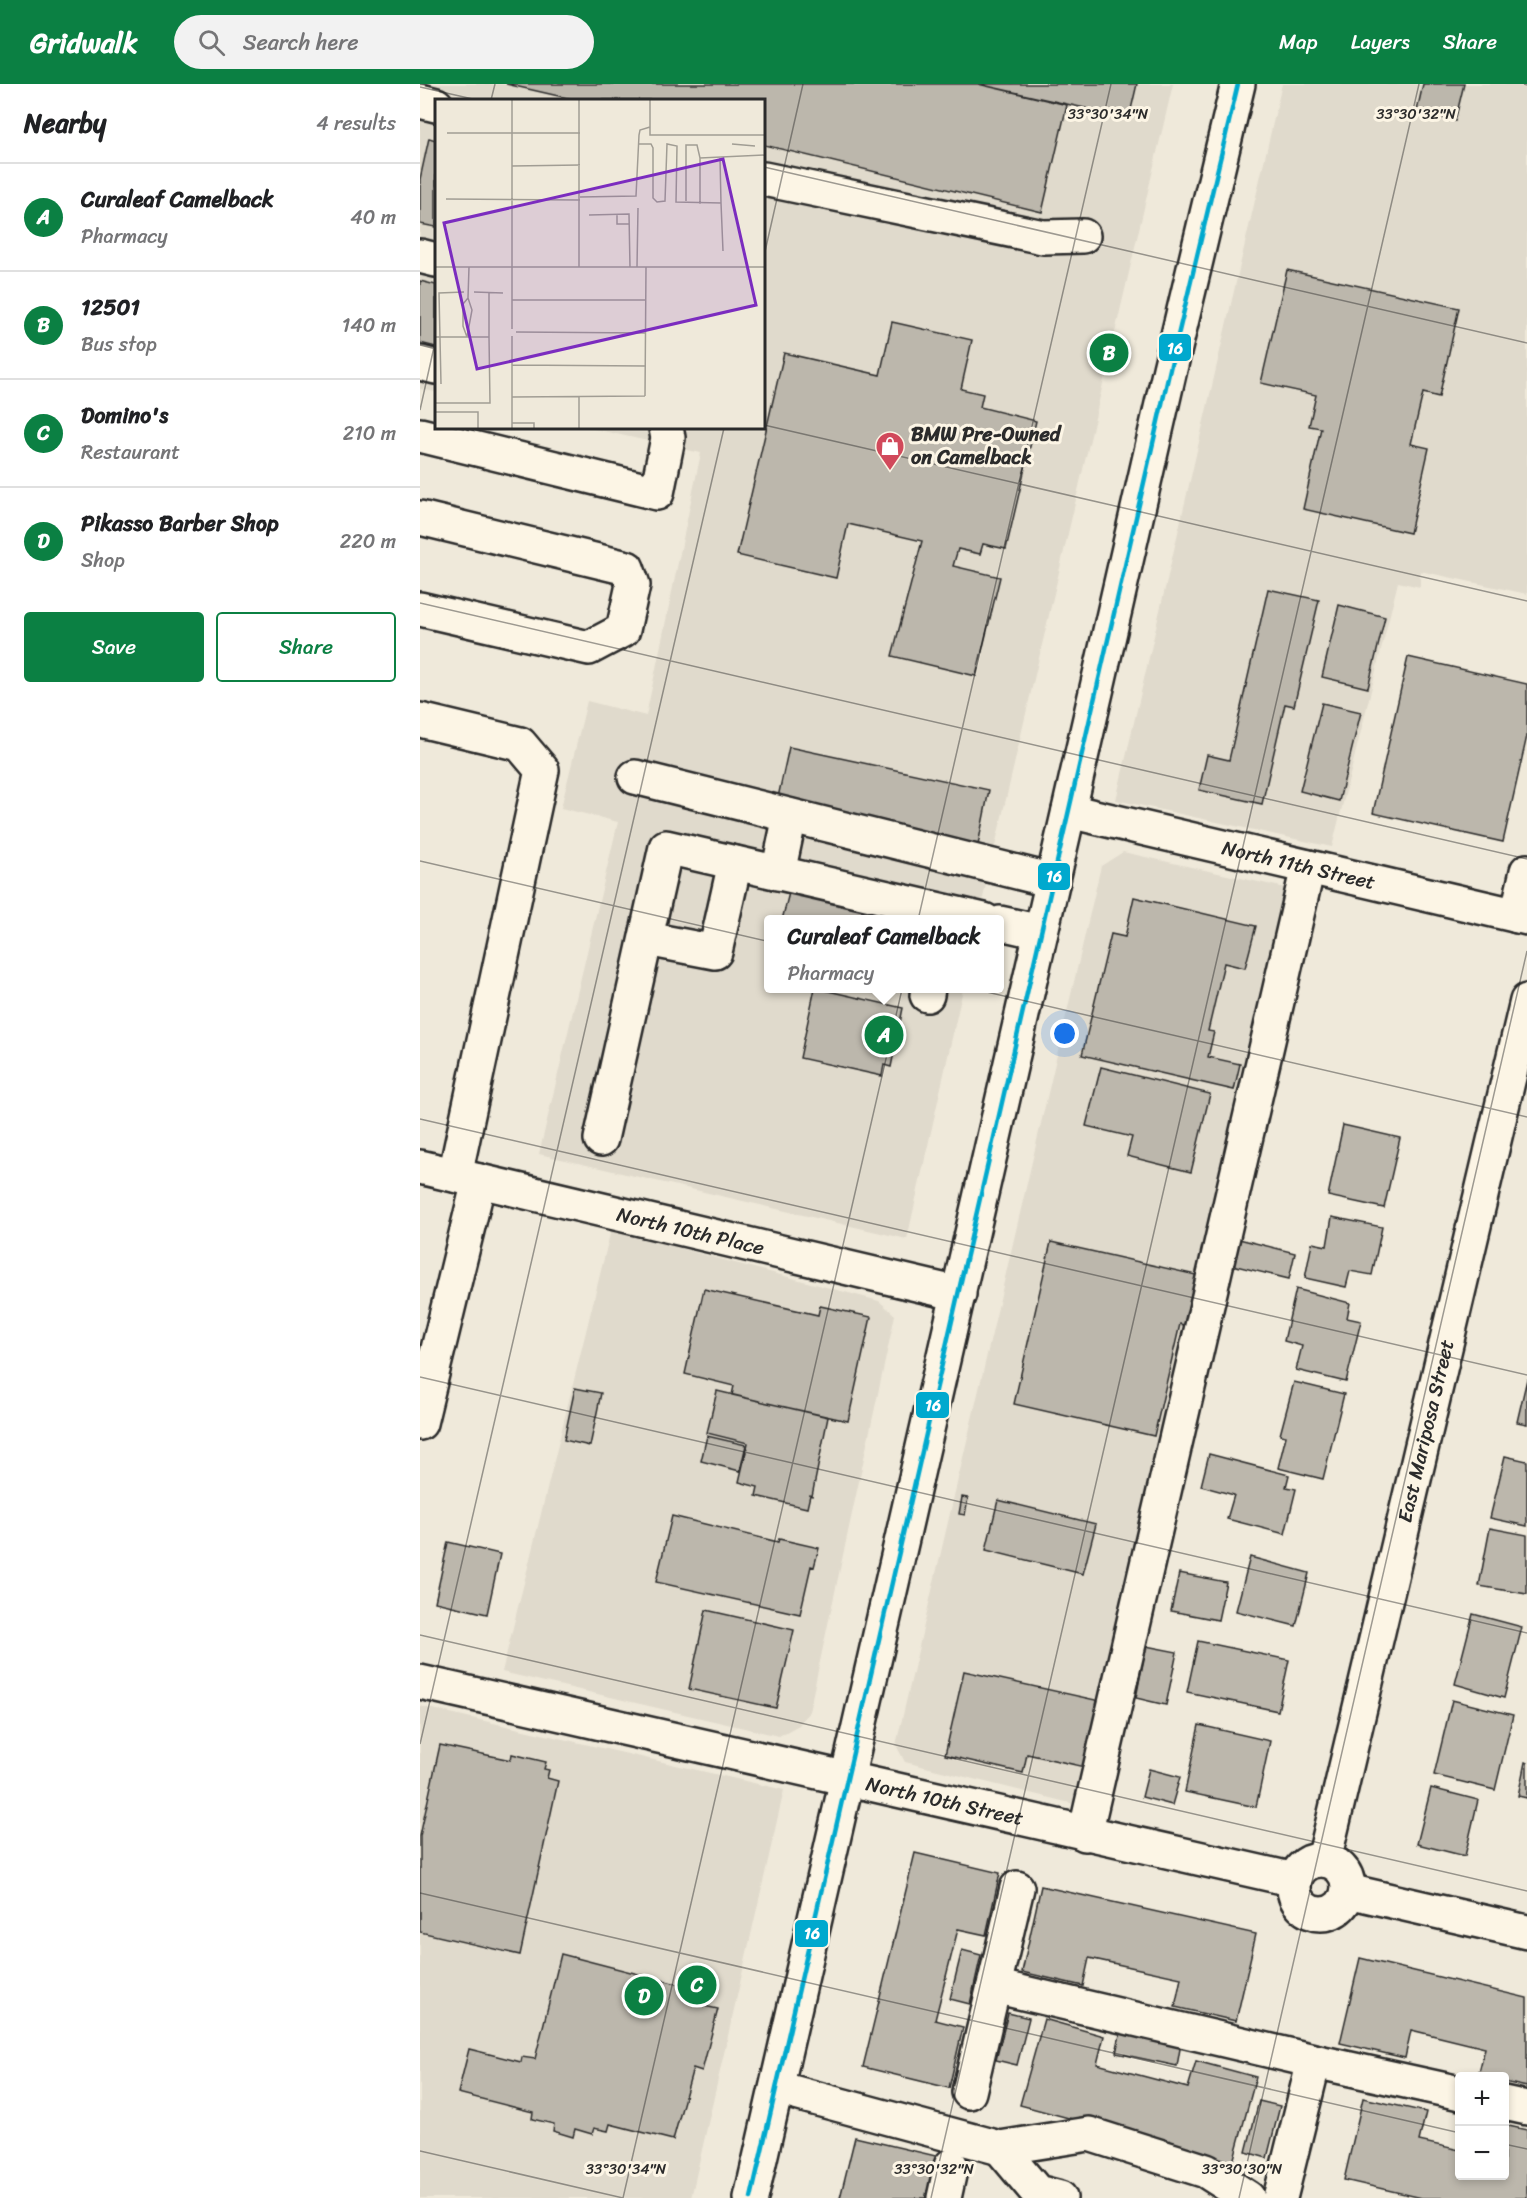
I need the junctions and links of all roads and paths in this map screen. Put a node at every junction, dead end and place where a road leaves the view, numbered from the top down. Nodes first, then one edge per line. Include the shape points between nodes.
1 (1238, 84) edge
2 (420, 102) edge
3 (435, 105) edge
4 (765, 179) edge
5 (1083, 236) dead end
6 (420, 256) edge
7 (435, 260) edge
8 (420, 363) edge
9 (435, 367) edge
10 (666, 429) edge
11 (420, 435) edge
12 (420, 519) edge
13 (420, 609) edge
14 (420, 720) edge
15 (635, 777) dead end
16 (1069, 811) junction
17 (790, 816) junction
18 (735, 863) junction
19 (1308, 867) junction
20 (1527, 871) edge
21 (778, 873) junction
22 (1053, 881) junction
23 (945, 915) edge
24 (1522, 917) edge
25 (1004, 924) edge
26 (1041, 932) junction
27 (647, 939) junction
28 (1527, 1001) edge
29 (601, 1139) dead end
30 (420, 1167) edge
31 (467, 1178) junction
32 (959, 1294) junction
33 (420, 1423) edge
34 (420, 1682) edge
35 (849, 1778) junction
36 (1085, 1833) junction
37 (1324, 1860) junction
38 (1295, 1880) junction
39 (1017, 1888) dead end
40 (1348, 1891) junction
41 (1527, 1932) edge
42 (994, 1986) junction
43 (1314, 2061) junction
44 (777, 2088) junction
45 (969, 2092) dead end
46 (1455, 2092) edge
47 (1509, 2104) edge
48 (1527, 2108) edge
49 (1000, 2148) junction
50 (951, 2166) dead end
51 (752, 2198) edge
52 (945, 2198) edge
53 (1060, 2198) edge
54 (1248, 2198) edge
55 (1280, 2198) edge

1 - 16 street
2 - 3 street
4 - 5 street via 1043,237
6 - 7 street
8 - 9 street
10 - 11 street via 668,438 657,493
12 - 13 street via 627,568 633,585 623,630 589,648
14 - 31 street via 520,744 542,770
15 - 17 street
16 - 19 street, North 11th Street
16 - 22 street
17 - 21 street
17 - 22 street
18 - 21 street
18 - 27 street via 715,952
18 - 27 street via 666,847
19 - 24 street, North 11th Street
19 - 36 street
20 - 24 street
21 - 23 street
22 - 26 street
25 - 26 street
26 - 32 street
27 - 29 street
28 - 37 street, East Mariposa Street
30 - 31 street, North 10th Place
31 - 32 street, North 10th Place
31 - 33 street
32 - 35 street
34 - 35 street, North 10th Street
35 - 36 street, North 10th Street
35 - 44 street
36 - 38 street, North 10th Street
37 - 38 street via 1309,1863
37 - 40 street via 1340,1867
38 - 40 street via 1294,1889 1301,1905 1316,1913 1325,1914 1340,1906
39 - 42 street
40 - 41 street
42 - 43 street
42 - 45 street
43 - 46 street
43 - 55 street
44 - 49 street
44 - 51 street
47 - 48 street
49 - 53 street via 1037,2192
49 - 54 street via 1089,2134 1206,2171
50 - 52 street

